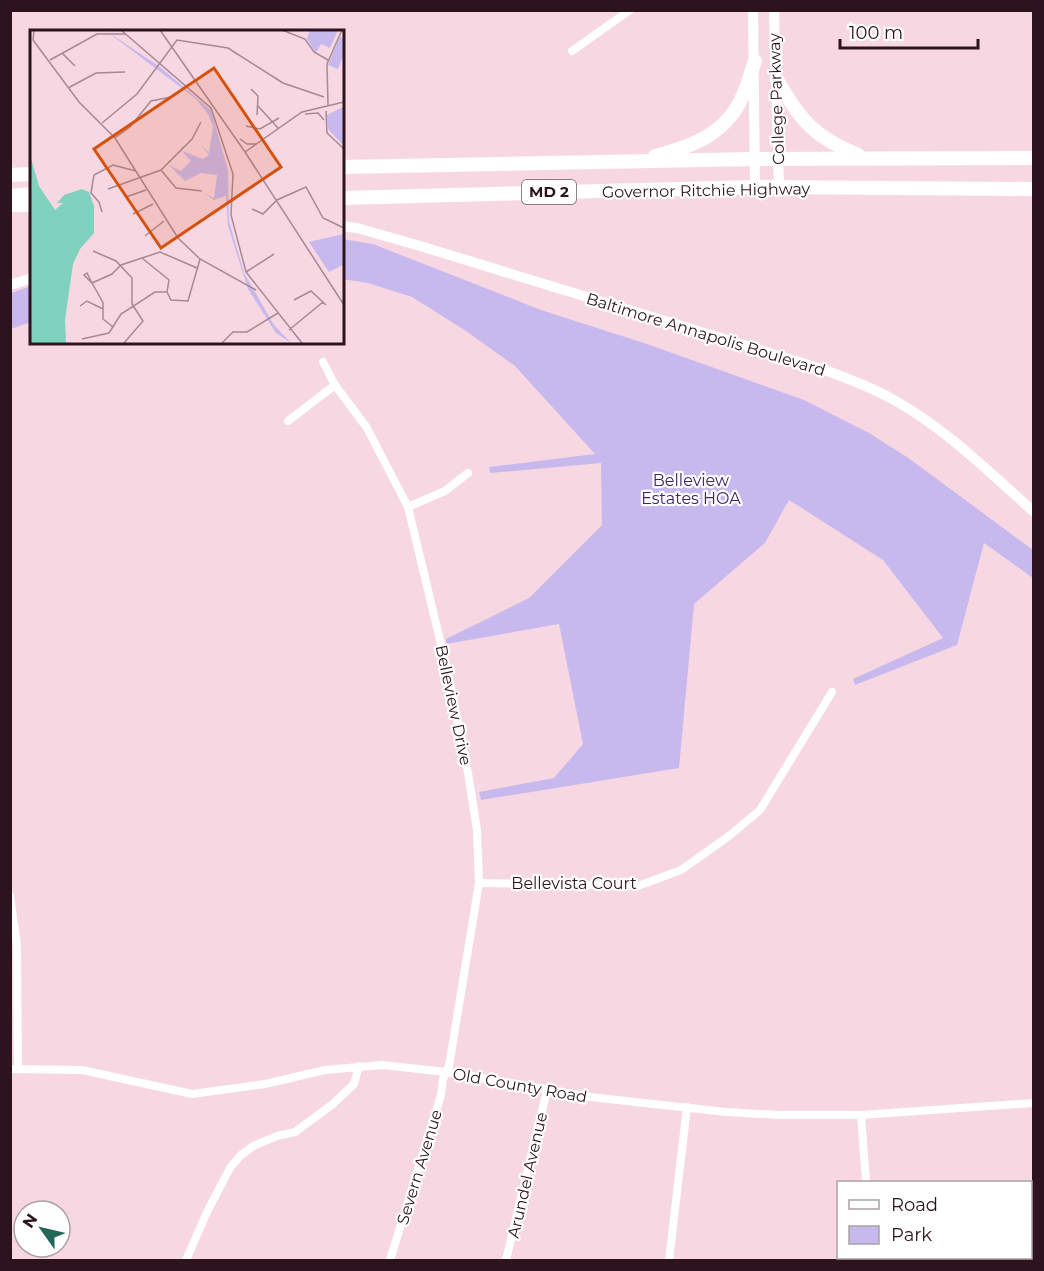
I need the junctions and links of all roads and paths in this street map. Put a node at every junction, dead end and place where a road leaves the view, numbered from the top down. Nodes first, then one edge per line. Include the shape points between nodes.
1 (630, 10) edge
2 (753, 10) edge
3 (774, 10) edge
4 (572, 51) dead end
5 (755, 61) junction
6 (777, 80) junction
7 (1034, 158) edge
8 (755, 159) junction
9 (778, 159) junction
10 (865, 159) junction
11 (634, 162) junction
12 (344, 167) edge
13 (30, 174) edge
14 (10, 175) edge
15 (755, 187) junction
16 (779, 188) junction
17 (1034, 189) edge
18 (30, 194) edge
19 (10, 196) edge
20 (344, 198) edge
21 (10, 205) edge
22 (30, 205) edge
23 (344, 226) edge
24 (30, 279) edge
25 (10, 285) edge
26 (323, 362) dead end
27 (335, 385) junction
28 (288, 421) dead end
29 (468, 473) dead end
30 (408, 507) junction
31 (1034, 512) edge
32 (832, 692) dead end
33 (479, 883) junction
34 (10, 896) edge
35 (359, 1066) junction
36 (14, 1068) edge
37 (446, 1072) junction
38 (547, 1090) junction
39 (1034, 1103) edge
40 (687, 1107) junction
41 (861, 1115) junction
42 (866, 1181) edge
43 (186, 1260) edge
44 (390, 1260) edge
45 (506, 1260) edge
46 (669, 1260) edge

1 - 4 street
2 - 5 street, College Parkway
3 - 6 street, College Parkway
5 - 8 street, College Parkway
5 - 11 highway via 737,108 714,132 702,141
6 - 9 street, College Parkway
6 - 10 highway via 792,107 821,137
7 - 10 highway, Governor Ritchie Highway / MD 2
8 - 9 highway, Governor Ritchie Highway / MD 2
8 - 11 highway, Governor Ritchie Highway / MD 2
8 - 15 street, College Parkway
9 - 10 highway, Governor Ritchie Highway / MD 2
9 - 16 street, College Parkway
11 - 12 highway, Governor Ritchie Highway / MD 2
13 - 14 highway
15 - 16 highway, Governor Ritchie Highway / MD 2
15 - 20 highway, Governor Ritchie Highway / MD 2
16 - 17 highway, Governor Ritchie Highway / MD 2
18 - 19 highway
21 - 22 highway
23 - 31 street, Baltimore Annapolis Boulevard via 407,242 861,384 894,400 948,437
24 - 25 street
26 - 27 street, Belleview Drive
27 - 28 street
27 - 30 street, Belleview Drive via 367,428
29 - 30 street via 444,491
30 - 33 street, Belleview Drive via 468,773 477,831
32 - 33 street, Bellevista Court via 760,810 681,870 638,886
33 - 37 street, Belleview Drive
34 - 36 street via 17,945
35 - 36 street, Old County Road via 192,1094 82,1070
35 - 37 street, Old County Road
35 - 43 street via 354,1084 333,1104 295,1132 253,1146 240,1156 207,1212
37 - 38 street, Old County Road
37 - 44 street, Severn Avenue
38 - 40 street, Old County Road
38 - 45 street, Arundel Avenue
39 - 41 street, Old County Road
40 - 41 street, Old County Road via 778,1115
40 - 46 street
41 - 42 street

